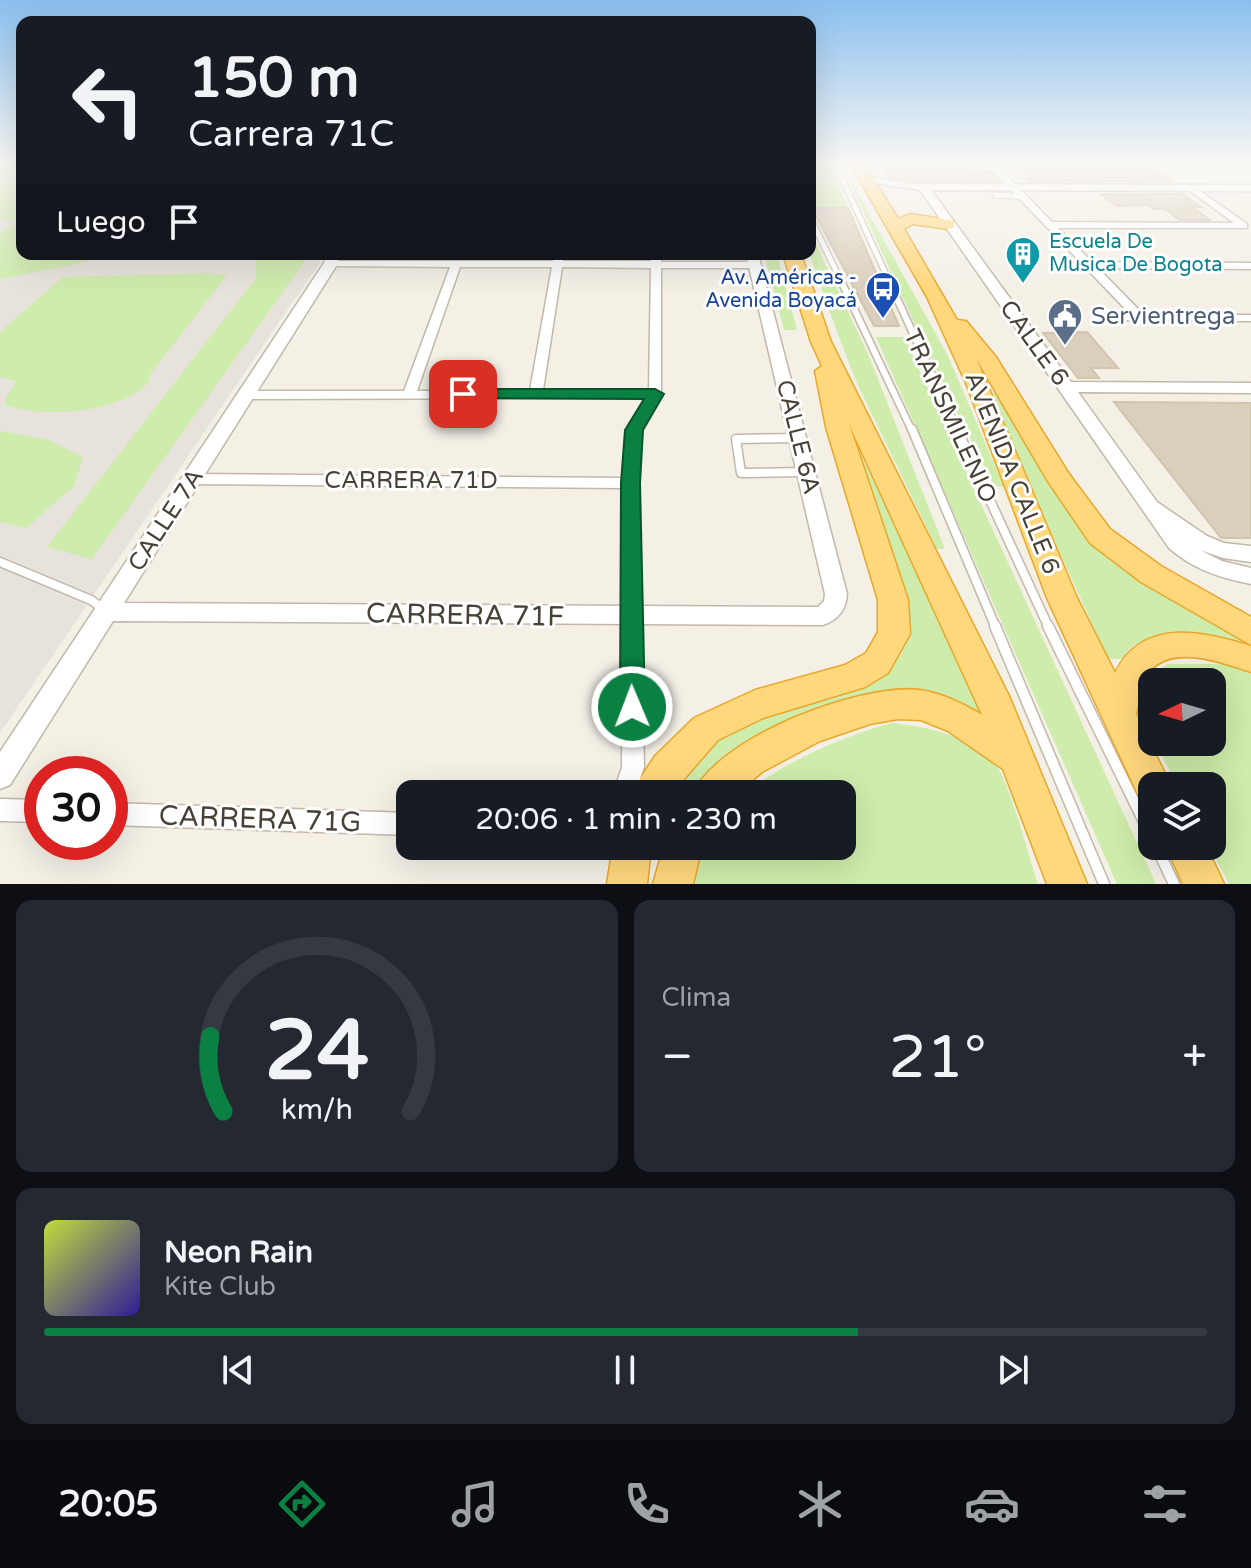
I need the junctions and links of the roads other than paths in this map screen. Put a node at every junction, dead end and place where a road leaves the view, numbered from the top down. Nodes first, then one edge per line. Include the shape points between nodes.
1 (855, 206) edge
2 (883, 206) edge
3 (936, 206) edge
4 (1034, 206) edge
5 (1216, 206) edge
6 (948, 224) junction
7 (1052, 225) junction
8 (895, 227) junction
9 (1248, 228) edge
10 (816, 229) edge
11 (331, 260) edge
12 (363, 260) edge
13 (532, 260) edge
14 (558, 260) edge
15 (656, 260) edge
16 (754, 260) edge
17 (794, 260) edge
18 (456, 263) junction
19 (1090, 265) junction
20 (1251, 266) edge
21 (936, 297) junction
22 (1101, 318) dead end
23 (1141, 318) junction
24 (1251, 318) edge
25 (821, 342) junction
26 (1066, 387) junction
27 (1251, 388) edge
28 (655, 394) junction
29 (246, 395) junction
30 (409, 395) junction
31 (536, 396) junction
32 (798, 438) junction
33 (807, 472) junction
34 (192, 479) junction
35 (630, 483) junction
36 (1146, 500) junction
37 (1251, 554) edge
38 (0, 562) edge
39 (1251, 576) edge
40 (106, 612) junction
41 (631, 616) junction
42 (823, 616) joint
43 (1251, 632) edge
44 (1251, 659) edge
45 (1118, 718) junction
46 (1018, 759) junction
47 (1146, 772) edge
48 (0, 776) edge
49 (629, 780) edge
50 (659, 780) edge
51 (725, 780) edge
52 (1138, 809) edge
53 (0, 810) edge
54 (24, 811) edge
55 (128, 815) edge
56 (396, 824) edge
57 (630, 860) edge
58 (679, 860) edge
59 (1163, 860) edge
60 (1192, 860) edge
61 (627, 884) edge
62 (673, 884) edge
63 (1067, 884) edge
64 (1104, 884) edge
65 (1174, 884) edge
66 (1204, 884) edge

1 - 52 lane, TRANSMILENIO
2 - 8 highway, AVENIDA CALLE 6
3 - 6 street, CALLE 6
4 - 7 street
5 - 9 street
6 - 8 highway via 911,219
6 - 26 street, CALLE 6
7 - 9 street
7 - 19 street
8 - 21 highway, AVENIDA CALLE 6
10 - 64 lane, TRANSMILENIO via 900,402
11 - 29 street, CALLE 7A
12 - 18 street
13 - 18 street
14 - 31 street
15 - 28 street
16 - 32 street, CALLE 6A
17 - 25 highway
18 - 30 street
19 - 20 street
19 - 23 street
21 - 43 highway via 989,361 1100,536 1138,566
21 - 45 highway, AVENIDA CALLE 6
22 - 23 street
23 - 24 street
25 - 46 highway via 958,622
25 - 50 highway via 838,427 893,600 894,634 882,657 853,677 755,705 706,729
26 - 27 street
26 - 36 street, CALLE 6
28 - 31 street
28 - 35 street via 634,430
29 - 30 street
29 - 34 street, CALLE 7A
30 - 31 street
32 - 33 street, CALLE 6A
32 - 33 lane via 736,439 741,473
33 - 42 street, CALLE 6A via 836,594 835,605
34 - 35 street, CARRERA 71D
34 - 40 street, CALLE 7A
35 - 41 street
36 - 37 street via 1204,545
36 - 39 street via 1166,534 1188,554 1217,569
38 - 40 lane via 91,600
40 - 41 street, CARRERA 71F
40 - 48 street, CALLE 7A
41 - 42 street, CARRERA 71F
41 - 49 street via 633,767
44 - 45 highway via 1184,644 1153,651 1131,673
45 - 47 highway, AVENIDA CALLE 6
46 - 51 highway via 943,712 895,704 827,721
46 - 63 highway
53 - 54 street
55 - 56 street, CARRERA 71G
57 - 61 highway
58 - 62 highway
59 - 65 lane
60 - 66 highway

